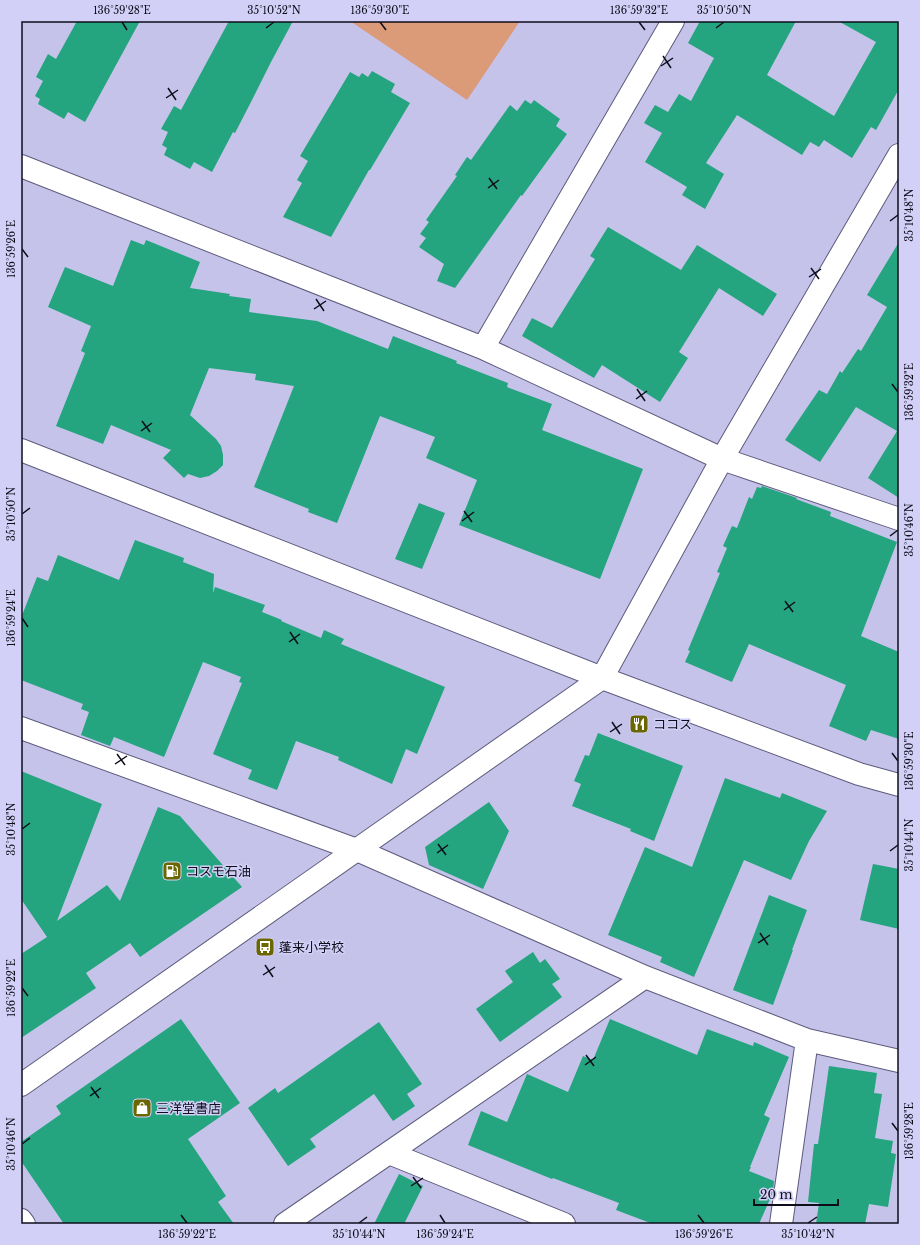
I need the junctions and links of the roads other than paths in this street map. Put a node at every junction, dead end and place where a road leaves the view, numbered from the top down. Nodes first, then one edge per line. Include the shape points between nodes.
1 (673, 21) edge
2 (899, 155) edge
3 (21, 166) edge
4 (483, 348) junction
5 (21, 450) edge
6 (722, 458) junction
7 (899, 519) edge
8 (602, 678) junction
9 (21, 728) edge
10 (899, 785) edge
11 (357, 850) junction
12 (645, 977) junction
13 (807, 1040) junction
14 (899, 1061) edge
15 (21, 1085) edge
16 (389, 1153) junction
17 (21, 1220) edge
18 (552, 1222) edge
19 (24, 1224) edge
20 (285, 1224) edge
21 (781, 1224) edge

1 - 4 street
2 - 6 street
3 - 4 street
4 - 6 street
5 - 8 street
6 - 7 street
6 - 8 street
8 - 10 street via 859,774
8 - 11 street
9 - 11 street
11 - 12 street
11 - 15 street
12 - 13 street
12 - 16 street
13 - 14 street
13 - 21 street
16 - 18 street
16 - 20 street
17 - 19 street

